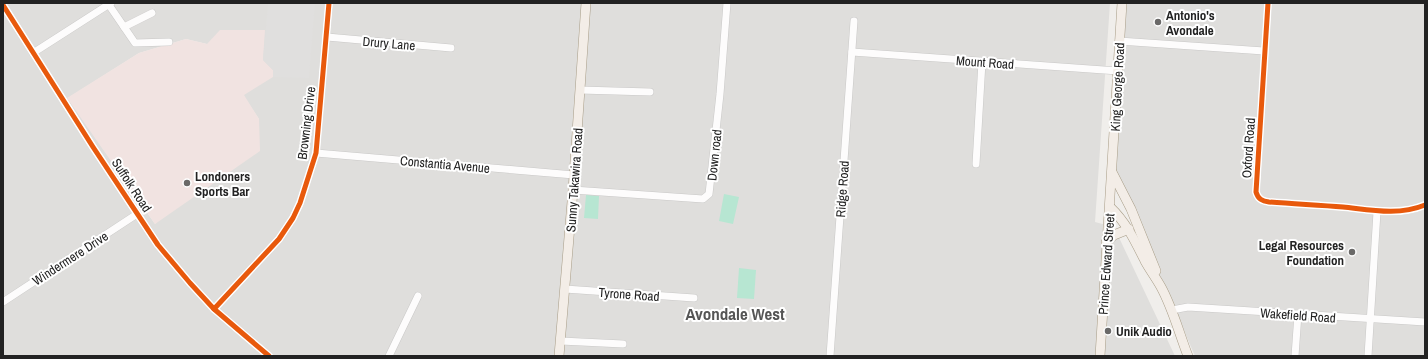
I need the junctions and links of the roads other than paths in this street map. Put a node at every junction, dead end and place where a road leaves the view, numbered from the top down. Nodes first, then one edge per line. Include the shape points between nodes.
1 (329, 3) edge
2 (586, 3) edge
3 (727, 3) edge
4 (1122, 3) edge
5 (1268, 3) edge
6 (110, 4) edge
7 (4, 8) edge
8 (152, 13) dead end
9 (854, 22) dead end
10 (124, 27) junction
11 (327, 38) junction
12 (1120, 41) junction
13 (169, 42) dead end
14 (451, 48) dead end
15 (1264, 51) junction
16 (852, 52) junction
17 (33, 53) junction
18 (982, 62) junction
19 (1118, 71) junction
20 (580, 90) junction
21 (650, 92) dead end
22 (316, 154) junction
23 (976, 164) dead end
24 (1112, 172) junction
25 (574, 175) junction
26 (573, 190) junction
27 (1425, 205) edge
28 (1110, 207) junction
29 (1131, 209) junction
30 (1377, 212) junction
31 (137, 214) junction
32 (1129, 229) junction
33 (1106, 242) junction
34 (1161, 287) junction
35 (565, 289) junction
36 (418, 296) dead end
37 (694, 298) dead end
38 (3, 302) edge
39 (214, 309) junction
40 (1172, 310) junction
41 (1298, 314) junction
42 (1370, 320) junction
43 (1425, 322) edge
44 (561, 341) junction
45 (623, 344) dead end
46 (269, 356) edge
47 (389, 356) edge
48 (559, 356) edge
49 (830, 356) edge
50 (1100, 356) edge
51 (1188, 356) edge
52 (1294, 356) edge
53 (1368, 356) edge

1 - 11 street, Browning Drive
2 - 20 main road, Sunny Takawira Road
3 - 26 street, Down road via 709,194 703,199
4 - 12 main road, King George Road
5 - 15 street, Oxford Road
6 - 10 street
6 - 17 street
7 - 17 street, Suffolk Road
8 - 10 street
9 - 16 street, Ridge Road
10 - 13 street via 135,43
11 - 14 street, Drury Lane
11 - 22 street, Browning Drive
12 - 15 street
12 - 19 main road, King George Road
15 - 30 street, Oxford Road via 1257,196 1269,202
16 - 18 street, Mount Road
16 - 49 street, Ridge Road
17 - 31 street, Suffolk Road
18 - 19 street, Mount Road
18 - 23 street
19 - 24 main road, King George Road
20 - 21 street
20 - 25 main road, Sunny Takawira Road
22 - 25 street, Constantia Avenue
22 - 39 street, Browning Drive via 300,203 287,228
24 - 28 main road, Prince Edward Street
24 - 29 main road
25 - 26 main road, Sunny Takawira Road
26 - 35 main road, Sunny Takawira Road
27 - 30 street via 1409,210
28 - 29 main road
28 - 32 main road
28 - 33 main road, Prince Edward Street
29 - 34 main road
30 - 42 street
31 - 38 street, Windermere Drive
31 - 39 street, Suffolk Road via 168,257
32 - 33 main road via 1114,235
32 - 34 main road
33 - 50 main road, Prince Edward Street
34 - 40 main road
35 - 37 street, Tyrone Road
35 - 44 main road, Sunny Takawira Road
36 - 47 street
39 - 46 street, Suffolk Road
40 - 41 street, Wakefield Road via 1188,307
40 - 51 main road
41 - 42 street, Wakefield Road
41 - 52 street
42 - 43 street, Wakefield Road
42 - 53 street
44 - 45 street
44 - 48 main road, Sunny Takawira Road

